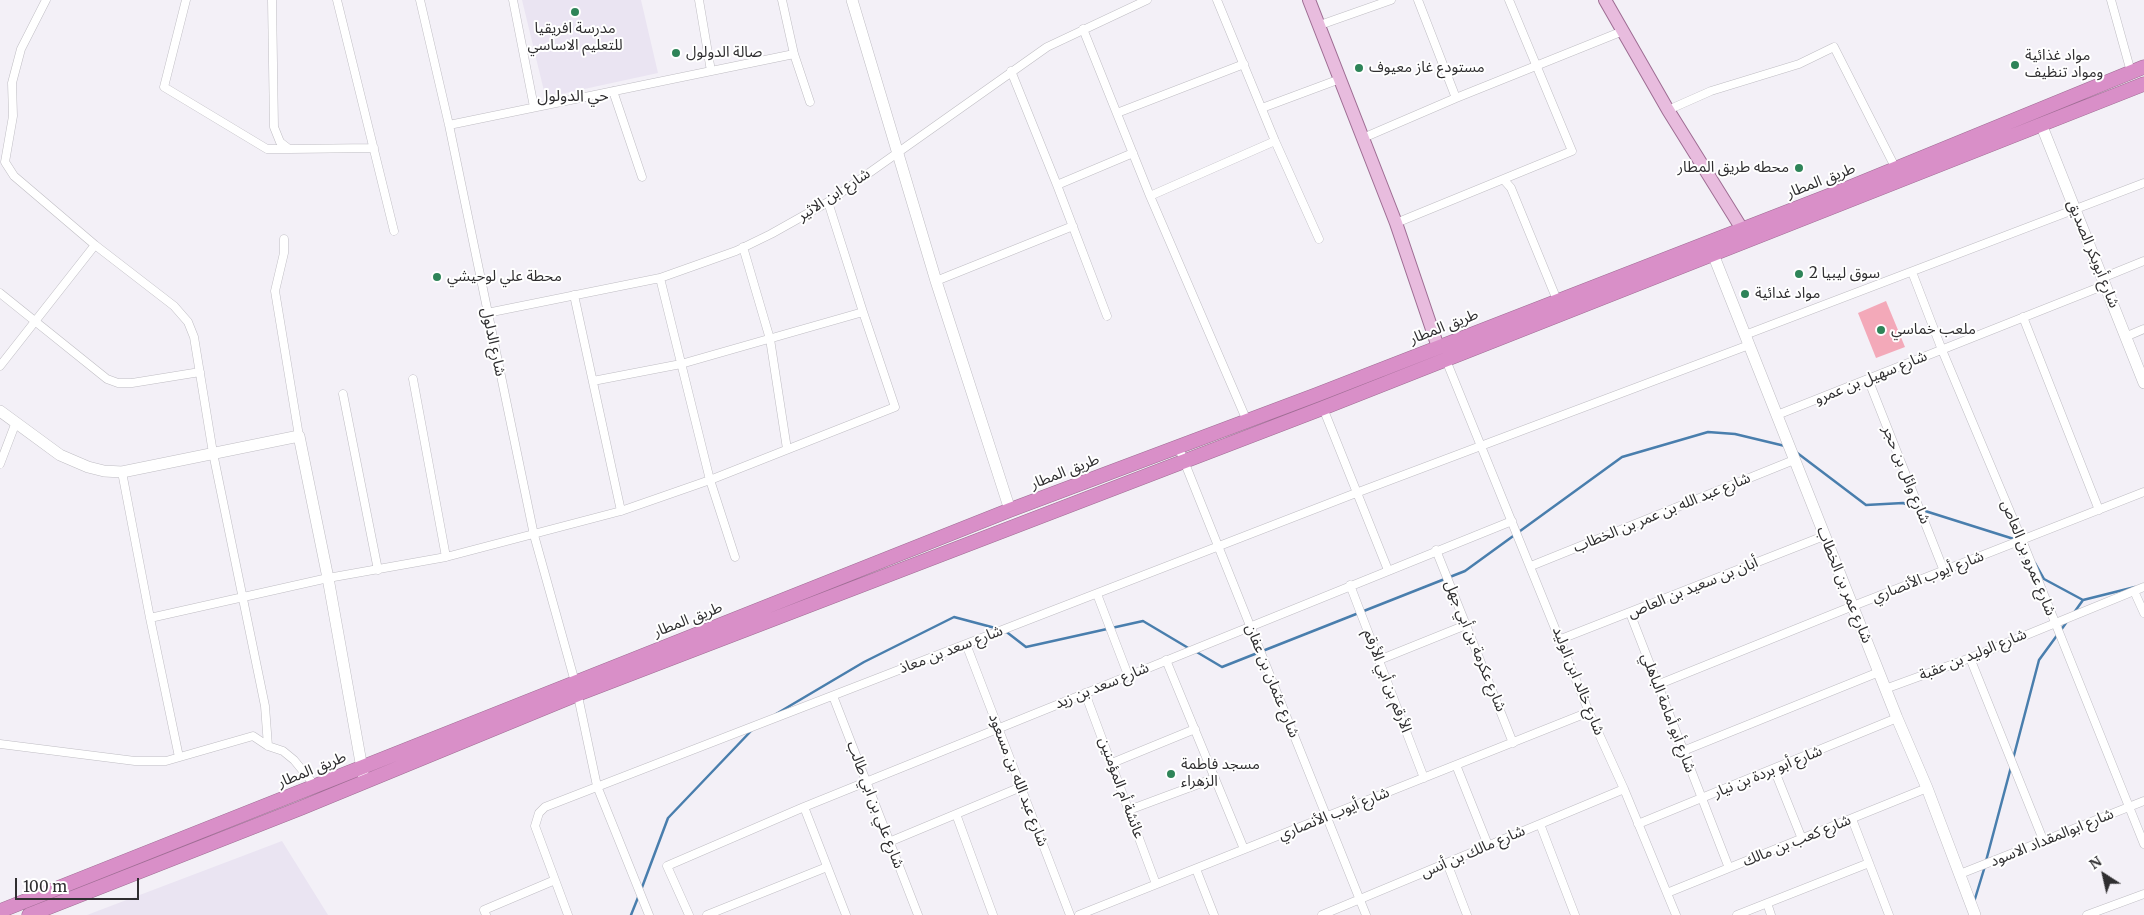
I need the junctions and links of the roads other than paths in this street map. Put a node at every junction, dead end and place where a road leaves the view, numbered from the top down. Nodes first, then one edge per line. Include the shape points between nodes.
1 (46, 0) edge
2 (186, 0) edge
3 (272, 0) edge
4 (338, 0) edge
5 (420, 0) edge
6 (513, 0) edge
7 (699, 0) edge
8 (782, 0) edge
9 (852, 0) edge
10 (1148, 0) edge
11 (1217, 0) edge
12 (1309, 0) edge
13 (1391, 0) edge
14 (1418, 0) edge
15 (1509, 0) edge
16 (1605, 0) edge
17 (2112, 2) edge
18 (1320, 25) junction
19 (1083, 29) junction
20 (1623, 31) junction
21 (794, 54) junction
22 (1244, 64) junction
23 (1536, 66) junction
24 (2138, 70) edge
25 (711, 71) junction
26 (1011, 71) junction
27 (1340, 79) junction
28 (2144, 84) edge
29 (613, 91) junction
30 (1456, 98) junction
31 (810, 102) dead end
32 (534, 107) junction
33 (1262, 108) junction
34 (1668, 110) junction
35 (1117, 113) junction
36 (2041, 124) junction
37 (449, 125) junction
38 (1363, 138) junction
39 (1275, 141) junction
40 (374, 148) junction
41 (289, 149) junction
42 (898, 152) junction
43 (1132, 153) junction
44 (2, 163) edge
45 (1896, 169) junction
46 (642, 177) dead end
47 (1504, 180) junction
48 (2144, 183) edge
49 (1057, 185) junction
50 (1150, 196) junction
51 (828, 202) junction
52 (2075, 209) junction
53 (1396, 223) junction
54 (1073, 226) junction
55 (1742, 229) junction
56 (394, 231) dead end
57 (284, 239) dead end
58 (1319, 240) dead end
59 (1726, 242) junction
60 (95, 244) junction
61 (743, 247) junction
62 (1713, 254) junction
63 (2144, 261) edge
64 (1912, 272) junction
65 (660, 278) junction
66 (936, 281) junction
67 (2104, 281) junction
68 (0, 294) edge
69 (574, 295) junction
70 (1557, 300) junction
71 (863, 312) junction
72 (487, 313) junction
73 (1107, 316) dead end
74 (2023, 317) junction
75 (35, 322) junction
76 (2144, 329) edge
77 (2126, 337) junction
78 (770, 339) junction
79 (1747, 340) junction
80 (1438, 347) junction
81 (1942, 350) junction
82 (1444, 360) junction
83 (681, 364) junction
84 (0, 366) edge
85 (200, 372) junction
86 (413, 379) dead end
87 (1868, 379) junction
88 (593, 381) junction
89 (2144, 384) edge
90 (343, 394) dead end
91 (1322, 408) junction
92 (0, 411) edge
93 (1777, 415) junction
94 (1247, 421) junction
95 (16, 422) junction
96 (298, 436) junction
97 (1178, 446) junction
98 (1481, 448) junction
99 (788, 449) junction
100 (213, 453) junction
101 (1794, 460) junction
102 (1184, 461) junction
103 (0, 464) edge
104 (122, 472) junction
105 (710, 480) junction
106 (2144, 492) edge
107 (1356, 493) junction
108 (1010, 510) junction
109 (2099, 510) junction
110 (621, 511) junction
111 (1512, 520) junction
112 (534, 536) junction
113 (1824, 536) junction
114 (2022, 540) junction
115 (1218, 547) junction
116 (1436, 550) junction
117 (446, 557) junction
118 (735, 557) dead end
119 (1531, 566) junction
120 (378, 570) junction
121 (1388, 570) junction
122 (1944, 571) junction
123 (328, 578) junction
124 (1350, 585) junction
125 (2144, 587) edge
126 (2134, 591) junction
127 (1097, 594) junction
128 (243, 597) junction
129 (1853, 606) junction
130 (1630, 613) junction
131 (2144, 613) edge
132 (150, 618) junction
133 (2054, 623) junction
134 (1466, 625) junction
135 (1250, 626) junction
136 (1561, 640) junction
137 (966, 644) junction
138 (1970, 658) junction
139 (1166, 660) junction
140 (1379, 660) junction
141 (1879, 672) junction
142 (1128, 675) junction
143 (1657, 685) junction
144 (576, 688) junction
145 (1885, 689) junction
146 (1086, 692) junction
147 (833, 696) junction
148 (1589, 712) junction
149 (1897, 718) junction
150 (998, 728) junction
151 (1195, 729) junction
152 (1513, 743) junction
153 (0, 744) edge
154 (268, 746) junction
155 (1683, 751) junction
156 (179, 757) junction
157 (1112, 763) junction
158 (1456, 765) junction
159 (362, 767) junction
160 (1774, 769) junction
161 (1215, 778) junction
162 (1424, 778) junction
163 (365, 782) junction
164 (866, 782) junction
165 (597, 786) junction
166 (316, 787) junction
167 (1021, 787) junction
168 (1927, 788) junction
169 (1624, 789) junction
170 (1702, 798) junction
171 (2144, 802) edge
172 (804, 807) junction
173 (282, 808) junction
174 (2129, 808) junction
175 (1129, 810) junction
176 (956, 814) junction
177 (1326, 817) junction
178 (1852, 819) junction
179 (1540, 824) junction
180 (1638, 824) junction
181 (1802, 839) junction
182 (890, 842) junction
183 (2044, 842) junction
184 (2144, 844) edge
185 (1488, 845) junction
186 (1244, 849) junction
187 (1447, 863) junction
188 (1869, 863) junction
189 (827, 867) junction
190 (1729, 868) junction
191 (1196, 869) junction
192 (1960, 874) junction
193 (555, 880) junction
194 (1156, 884) junction
195 (1667, 893) junction
196 (2144, 894) edge
197 (1359, 899) junction
198 (1767, 904) junction
199 (0, 911) edge
200 (29, 915) edge
201 (486, 915) edge
202 (568, 915) edge
203 (649, 915) edge
204 (689, 915) edge
205 (707, 915) edge
206 (846, 915) edge
207 (918, 915) edge
208 (993, 915) edge
209 (1070, 915) edge
210 (1079, 915) edge
211 (1214, 915) edge
212 (1322, 915) edge
213 (1366, 915) edge
214 (1467, 915) edge
215 (1575, 915) edge
216 (1676, 915) edge
217 (1738, 915) edge
218 (1771, 915) edge
219 (1889, 915) edge
220 (1975, 915) edge
221 (2088, 915) edge

1 - 44 street via 21,49 12,83 13,116
2 - 41 street via 164,87 267,149
3 - 41 street via 274,127 280,142
4 - 40 street
5 - 37 street, شارع الدلول
6 - 32 street
7 - 25 street
8 - 21 street
9 - 42 street
10 - 19 street, شارع ابن الاثير
11 - 22 street
12 - 18 main road
13 - 18 street
14 - 30 street
15 - 23 street
16 - 20 main road
17 - 24 street
18 - 27 main road
19 - 26 street, شارع ابن الاثير via 1047,47
19 - 35 street
20 - 23 street
20 - 34 main road
21 - 25 street
21 - 31 street
22 - 33 street
22 - 35 street
23 - 30 street
23 - 47 street via 1572,151
24 - 45 highway, طريق المطار
25 - 29 street
26 - 42 street, شارع ابن الاثير
26 - 49 street
27 - 33 street
27 - 38 main road
28 - 36 highway, طريق المطار
29 - 32 street
29 - 46 street
30 - 38 street
32 - 37 street
33 - 39 street
34 - 45 street via 1711,90 1799,64 1834,48
34 - 55 main road
35 - 43 street
36 - 52 street, شارع أبوبكر الصديق
36 - 59 highway, طريق المطار
37 - 72 street, شارع الدلول
38 - 53 main road
39 - 50 street
39 - 58 street
40 - 41 street
40 - 56 street
42 - 51 street, شارع ابن الاثير
42 - 66 street
43 - 49 street
43 - 50 street
44 - 60 street
45 - 55 highway, طريق المطار
47 - 53 street
47 - 70 street via 1511,188
48 - 52 street, شارع سعد بن معاذ
49 - 54 street
50 - 94 street
51 - 61 street, شارع ابن الاثير
51 - 71 street
52 - 64 street, شارع سعد بن معاذ
52 - 67 street, شارع أبوبكر الصديق
53 - 80 main road
54 - 66 street
54 - 73 street
55 - 59 highway, طريق المطار
57 - 96 street via 275,291
59 - 62 highway, طريق المطار
59 - 70 highway, طريق المطار
60 - 75 street
60 - 85 street via 174,306 188,322
61 - 65 street, شارع ابن الاثير
61 - 78 street
62 - 79 street, شارع عمر بن الخطاب
62 - 82 highway, طريق المطار
63 - 67 street, شارع سهيل بن عمرو
64 - 79 street, شارع سعد بن معاذ
64 - 81 street, شارع عمرو بن العاص
65 - 69 street, شارع ابن الاثير
65 - 83 street
66 - 108 street
67 - 74 street, شارع سهيل بن عمرو
67 - 77 street, شارع أبوبكر الصديق
68 - 75 street
69 - 72 street, شارع ابن الاثير
69 - 88 street
70 - 80 highway, طريق المطار
71 - 78 street
71 - 99 street via 895,407
72 - 112 street, شارع الدلول
74 - 81 street, شارع سهيل بن عمرو
74 - 109 street
75 - 84 street
75 - 85 street via 107,379 118,384
76 - 77 street
77 - 89 street, شارع أبوبكر الصديق
78 - 83 street
78 - 99 street
79 - 93 street, شارع عمر بن الخطاب
79 - 98 street, شارع سعد بن معاذ
80 - 82 highway
80 - 82 highway via 1450,352
80 - 94 highway, طريق المطار
81 - 87 street, شارع سهيل بن عمرو
81 - 114 street, شارع عمرو بن العاص
82 - 91 highway, طريق المطار
82 - 98 street, شارع خالد ابن الوليد
83 - 88 street
83 - 105 street
85 - 100 street
86 - 117 street
87 - 93 street, شارع سهيل بن عمرو
87 - 122 street, شارع وائل بن حجر
88 - 110 street
90 - 120 street
91 - 102 highway, طريق المطار
91 - 107 street
92 - 95 street
93 - 101 street, شارع عمر بن الخطاب
94 - 97 highway, طريق المطار
95 - 103 street
95 - 104 street via 60,455 88,467
96 - 100 street
96 - 123 street
97 - 102 street, شارع عثمان بن عفان
97 - 108 highway, طريق المطار
98 - 107 street, شارع سعد بن معاذ
98 - 111 street, شارع خالد ابن الوليد
99 - 105 street
100 - 104 street
100 - 128 street
101 - 113 street, شارع عمر بن الخطاب
101 - 119 street, شارع عبد الله بن عمر بن الخطاب
102 - 115 street, شارع عثمان بن عفان
102 - 144 highway, طريق المطار
104 - 132 street
105 - 110 street
105 - 118 street
106 - 109 street, شارع أيوب الأنصاري
107 - 115 street, شارع سعد بن معاذ
107 - 121 street
108 - 144 highway, طريق المطار
109 - 114 street, شارع أيوب الأنصاري
110 - 112 street
111 - 116 street, شارع سعد بن زيد
111 - 119 street, شارع خالد ابن الوليد
112 - 117 street
112 - 144 street, شارع الدلول
113 - 129 street, شارع عمر بن الخطاب
113 - 130 street, أبان بن سعيد بن العاص
114 - 122 street, شارع أيوب الأنصاري
114 - 133 street, شارع عمرو بن العاص
115 - 127 street, شارع سعد بن معاذ
115 - 135 street, شارع عثمان بن عفان
116 - 121 street, شارع سعد بن زيد
116 - 134 street, شارع عكرمة بن أبي جهل
117 - 120 street
119 - 136 street, شارع خالد ابن الوليد
120 - 123 street
121 - 124 street, شارع سعد بن زيد
122 - 129 street, شارع أيوب الأنصاري
123 - 128 street
123 - 159 street
124 - 135 street, شارع سعد بن زيد
124 - 140 street, الأرقم بن أبي الأرقم
125 - 126 street, شارع الوليد بن عقبة
126 - 131 street
126 - 133 street, شارع الوليد بن عقبة
127 - 137 street, شارع سعد بن معاذ
127 - 142 street
128 - 132 street
128 - 154 street via 265,706
129 - 141 street, شارع عمر بن الخطاب
129 - 143 street, شارع أيوب الأنصاري
130 - 136 street, أبان بن سعيد بن العاص
130 - 143 street, شارع أبو أمامة الباهلي
132 - 156 street
133 - 138 street, شارع الوليد بن عقبة
133 - 174 street, شارع عمرو بن العاص
134 - 140 street
134 - 152 street, شارع عكرمة بن أبي جهل
135 - 139 street, شارع سعد بن زيد
135 - 177 street, شارع عثمان بن عفان
136 - 148 street, شارع خالد ابن الوليد
137 - 147 street, شارع سعد بن معاذ
137 - 150 street, شارع عبد الله بن مسعود
138 - 145 street, شارع الوليد بن عقبة
138 - 183 street
139 - 142 street, شارع سعد بن زيد
139 - 151 street
140 - 162 street, الأرقم بن أبي الأرقم
141 - 145 street, شارع عمر بن الخطاب
141 - 155 street
142 - 146 street, شارع سعد بن زيد
143 - 155 street, شارع أبو أمامة الباهلي
144 - 159 highway, طريق المطار
144 - 163 highway, طريق المطار
144 - 165 street, شارع الدلول
145 - 149 street, شارع عمر بن الخطاب
146 - 150 street, شارع سعد بن زيد
146 - 157 street, عائشة أم المؤمنين
147 - 164 street, شارع علي بن ابي طالب
147 - 165 street, شارع سعد بن معاذ
148 - 152 street, شارع أيوب الأنصاري
148 - 169 street, شارع خالد ابن الوليد
149 - 160 street, شارع أبو بردة بن نيار
149 - 168 street, شارع عمر بن الخطاب
150 - 164 street, شارع سعد بن زيد
150 - 167 street, شارع عبد الله بن مسعود
151 - 157 street
151 - 161 street
152 - 158 street, شارع أيوب الأنصاري
153 - 156 street via 135,761 166,761
154 - 156 street via 253,736
154 - 166 street via 283,751 294,760
155 - 170 street, شارع أبو أمامة الباهلي
157 - 175 street, عائشة أم المؤمنين
158 - 162 street, شارع أيوب الأنصاري
158 - 185 street
159 - 163 street
159 - 166 highway, طريق المطار
160 - 170 street, شارع أبو بردة بن نيار
160 - 181 street
161 - 175 street
161 - 186 street
162 - 177 street, شارع أيوب الأنصاري
163 - 173 highway, طريق المطار
164 - 172 street, شارع سعد بن زيد
164 - 182 street, شارع علي بن ابي طالب
165 - 193 street, شارع سعد بن معاذ via 545,807 539,813 535,826
165 - 203 street, شارع الدلول
166 - 173 highway, طريق المطار
167 - 176 street
167 - 209 street, شارع عبد الله بن مسعود
168 - 178 street, شارع كعب بن مالك
168 - 192 street, شارع عمر بن الخطاب
169 - 179 street, شارع مالك بن أنس
169 - 180 street, شارع خالد ابن الوليد
170 - 180 street, شارع أبو بردة بن نيار
170 - 190 street, شارع أبو أمامة الباهلي
171 - 174 street, شارع ابوالمقداد الاسود
172 - 189 street
172 - 204 street, شارع سعد بن زيد via 667,866
173 - 199 highway, طريق المطار
173 - 200 highway, طريق المطار
174 - 183 street, شارع ابوالمقداد الاسود
174 - 184 street, شارع عمرو بن العاص
175 - 194 street, عائشة أم المؤمنين
176 - 182 street
176 - 208 street
177 - 186 street, شارع أيوب الأنصاري
177 - 197 street, شارع عثمان بن عفان
178 - 181 street, شارع كعب بن مالك
178 - 188 street
179 - 185 street, شارع مالك بن أنس
179 - 215 street
180 - 195 street, شارع خالد ابن الوليد
181 - 190 street, شارع كعب بن مالك
182 - 207 street, شارع علي بن ابي طالب
183 - 192 street, شارع ابوالمقداد الاسود
185 - 187 street, شارع مالك بن أنس
186 - 191 street, شارع أيوب الأنصاري
187 - 197 street, شارع مالك بن أنس
187 - 214 street
188 - 198 street
188 - 219 street
189 - 205 street
189 - 206 street
190 - 195 street, شارع كعب بن مالك
191 - 194 street, شارع أيوب الأنصاري
191 - 211 street
192 - 220 street, شارع عمر بن الخطاب
193 - 201 street via 484,910
193 - 202 street
194 - 210 street, شارع أيوب الأنصاري
195 - 216 street, شارع خالد ابن الوليد
196 - 221 street
197 - 212 street, شارع مالك بن أنس
197 - 213 street, شارع عثمان بن عفان
198 - 217 street
198 - 218 street

